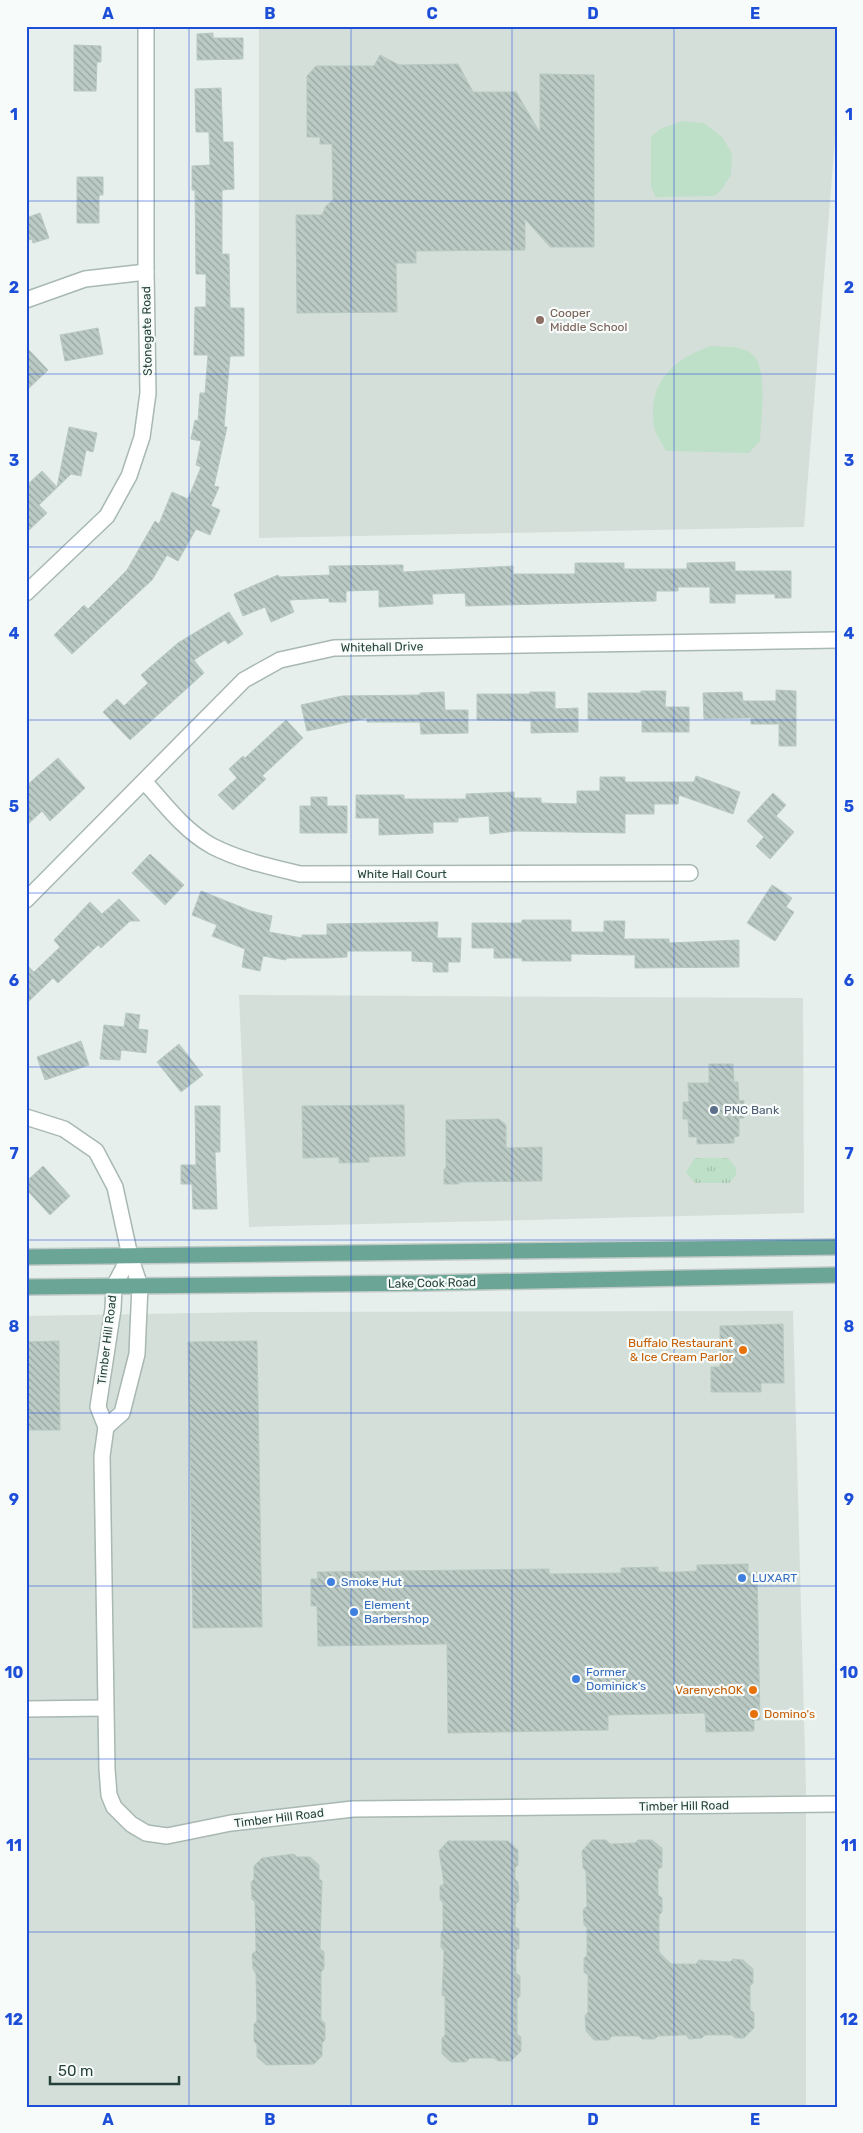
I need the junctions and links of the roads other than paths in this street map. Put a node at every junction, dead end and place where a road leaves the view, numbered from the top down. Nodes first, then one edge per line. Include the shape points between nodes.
1 (146, 26) edge
2 (146, 272) junction
3 (26, 300) edge
4 (26, 593) edge
5 (837, 640) edge
6 (145, 782) junction
7 (690, 873) dead end
8 (26, 900) edge
9 (26, 1117) edge
10 (837, 1247) edge
11 (130, 1256) junction
12 (26, 1257) edge
13 (837, 1275) edge
14 (114, 1286) junction
15 (140, 1286) junction
16 (26, 1287) edge
17 (106, 1427) junction
18 (105, 1708) junction
19 (26, 1710) edge
20 (837, 1804) edge

1 - 2 street, Stonegate Road
2 - 3 street via 85,279
2 - 4 street, Stonegate Road via 148,393 142,436 129,476 107,516
5 - 6 street, Whitehall Drive via 334,648 280,660 244,680
6 - 7 street, White Hall Court via 178,820 211,845 254,862 300,874
6 - 8 street, Whitehall Drive
9 - 11 street via 64,1129 96,1151 115,1187
10 - 11 main road
11 - 12 main road
11 - 14 street, Timber Hill Road
11 - 15 street
13 - 15 main road, Lake Cook Road
14 - 15 main road, Lake Cook Road
14 - 16 main road, Lake Cook Road
14 - 17 street, Timber Hill Road via 98,1407
15 - 17 street via 137,1354 130,1385 122,1413
17 - 18 street, Timber Hill Road via 102,1456
18 - 19 street
18 - 20 street, Timber Hill Road via 109,1795 114,1807 146,1833 167,1836 231,1823 353,1809

